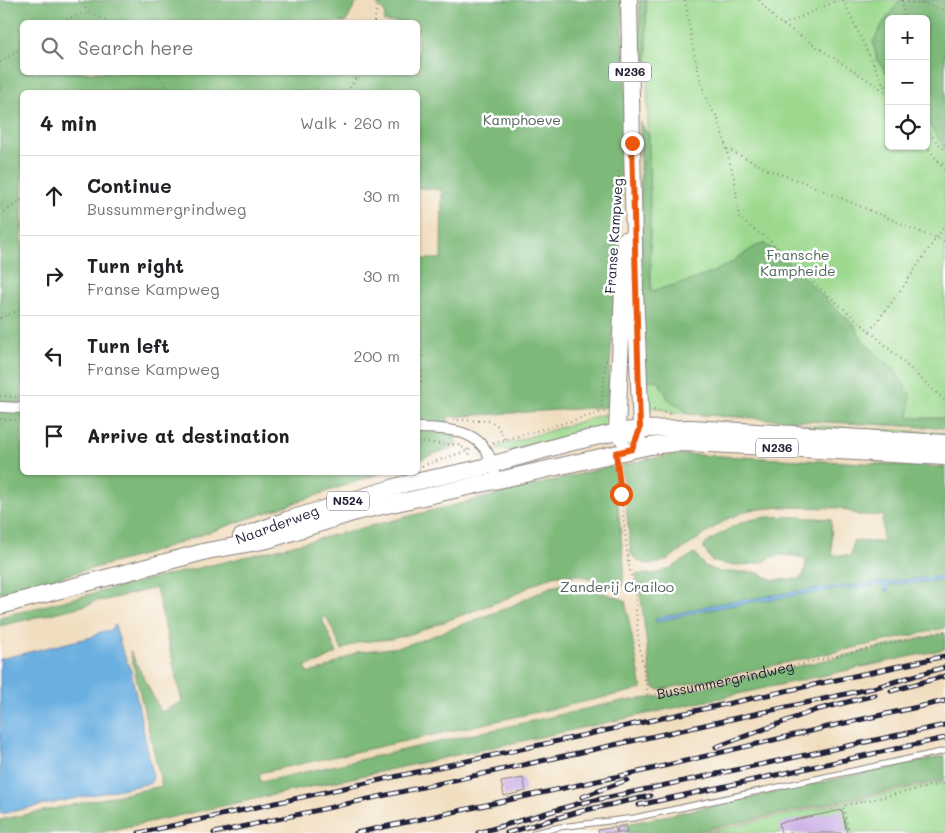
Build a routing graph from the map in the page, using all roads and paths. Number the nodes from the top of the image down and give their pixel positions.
1 (79, 0) edge
2 (379, 0) edge
3 (629, 0) edge
4 (685, 0) edge
5 (759, 0) edge
6 (838, 0) edge
7 (843, 0) edge
8 (902, 1) edge
9 (945, 10) edge
10 (90, 15) junction
11 (904, 15) edge
12 (65, 20) edge
13 (106, 20) edge
14 (374, 20) edge
15 (783, 25) junction
16 (20, 49) edge
17 (0, 62) edge
18 (159, 75) edge
19 (358, 75) edge
20 (882, 83) junction
21 (885, 85) edge
22 (885, 88) edge
23 (169, 90) edge
24 (348, 90) edge
25 (885, 91) edge
26 (930, 134) edge
27 (632, 143) junction
28 (727, 149) junction
29 (930, 150) edge
30 (945, 151) edge
31 (936, 159) junction
32 (619, 161) dead end
33 (945, 164) edge
34 (945, 171) edge
35 (20, 201) edge
36 (0, 215) edge
37 (945, 225) edge
38 (615, 233) dead end
39 (936, 238) junction
40 (945, 241) edge
41 (20, 310) edge
42 (0, 318) edge
43 (420, 330) edge
44 (870, 332) junction
45 (606, 359) dead end
46 (420, 382) edge
47 (0, 396) edge
48 (20, 397) edge
49 (945, 401) edge
50 (0, 407) edge
51 (20, 408) edge
52 (0, 419) edge
53 (445, 420) dead end
54 (20, 421) edge
55 (420, 428) edge
56 (640, 429) junction
57 (617, 432) junction
58 (420, 442) edge
59 (945, 443) edge
60 (923, 449) junction
61 (624, 451) junction
62 (945, 456) edge
63 (420, 467) edge
64 (495, 472) junction
65 (0, 606) edge
66 (945, 631) edge
67 (945, 751) edge
68 (945, 783) edge
69 (534, 833) edge
70 (849, 833) edge

1 - 10 path
2 - 14 path
3 - 27 main road, Franse Kampweg / N236
4 - 28 path
5 - 15 path
6 - 15 path
7 - 20 path
8 - 9 path
8 - 11 path
10 - 12 path
10 - 13 path
15 - 25 path
16 - 17 path
18 - 23 path
19 - 24 path
20 - 21 path
20 - 22 path
26 - 30 path
27 - 56 main road, Franse Kampweg / N236
27 - 57 main road, Franse Kampweg / N236
28 - 39 path
28 - 44 path
29 - 31 path
31 - 33 path
31 - 34 path
32 - 38 path, Franse Kampweg
35 - 36 path
37 - 39 path
39 - 40 path
39 - 44 path
41 - 42 path
43 - 46 path
44 - 49 path
45 - 53 path
47 - 48 path
50 - 51 street
52 - 54 path
55 - 64 street
56 - 57 main road, N236
56 - 60 main road, N236
56 - 61 main road, Franse Kampweg / N236
57 - 61 main road
57 - 64 main road, N524
58 - 63 path
59 - 60 main road
60 - 61 main road, N236
60 - 62 main road
61 - 64 main road, N524
61 - 66 path, Bussummergrindweg
64 - 65 main road, Naarderweg / N524
67 - 69 lane
68 - 70 path

